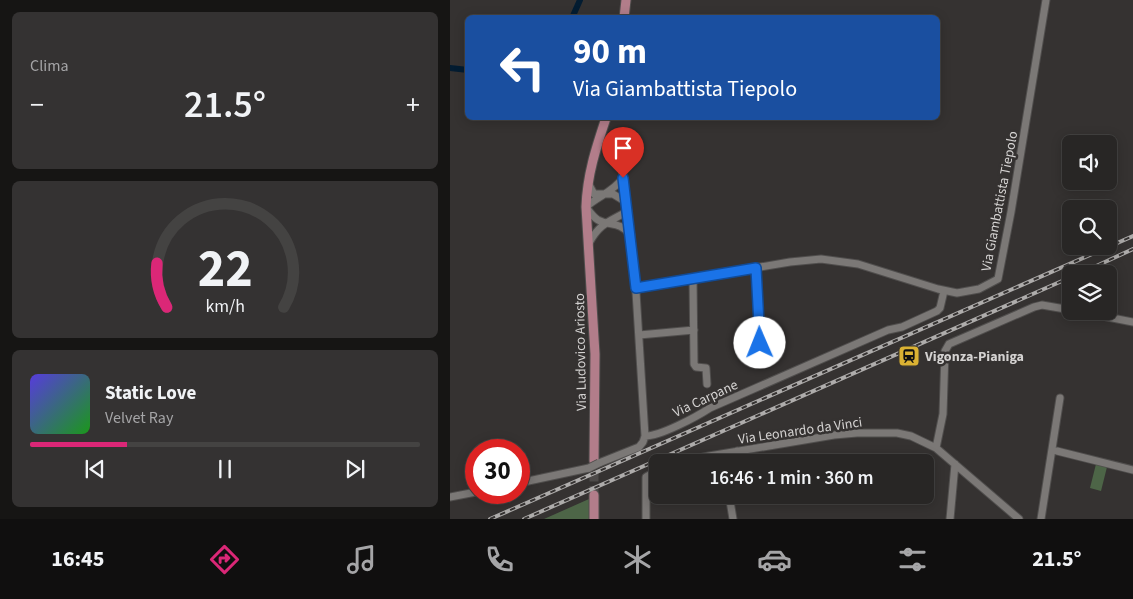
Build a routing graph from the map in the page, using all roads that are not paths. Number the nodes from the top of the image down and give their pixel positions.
1 (626, 0) edge
2 (1046, 0) edge
3 (624, 15) edge
4 (605, 120) edge
5 (619, 143) dead end
6 (623, 178) junction
7 (588, 182) junction
8 (603, 195) junction
9 (626, 202) junction
10 (586, 208) junction
11 (628, 211) junction
12 (608, 222) junction
13 (631, 236) junction
14 (589, 243) junction
15 (756, 268) junction
16 (693, 279) junction
17 (636, 288) junction
18 (944, 291) junction
19 (1062, 308) edge
20 (1117, 319) edge
21 (1133, 322) edge
22 (694, 330) junction
23 (639, 335) junction
24 (758, 346) dead end
25 (708, 384) dead end
26 (1060, 398) dead end
27 (645, 436) junction
28 (936, 448) junction
29 (737, 451) junction
30 (1056, 451) dead end
31 (721, 454) edge
32 (736, 454) edge
33 (595, 464) junction
34 (956, 464) junction
35 (1133, 470) edge
36 (649, 475) edge
37 (530, 480) edge
38 (465, 494) edge
39 (594, 495) tunnel mouth
40 (450, 497) edge
41 (731, 504) edge
42 (1018, 518) edge
43 (594, 519) edge
44 (646, 519) edge
45 (733, 519) edge
46 (950, 519) edge
47 (1041, 519) edge

1 - 3 main road
2 - 18 street, Via Giambattista Tiepolo
4 - 7 main road, Via Ludovico Ariosto
5 - 6 street
6 - 8 street
6 - 9 street
7 - 8 street
7 - 10 main road, Via Ludovico Ariosto
8 - 9 street
8 - 10 street
9 - 11 street
10 - 12 street
10 - 14 main road, Via Ludovico Ariosto
11 - 12 street
11 - 13 street
12 - 13 street
12 - 14 street
13 - 17 street
14 - 33 main road, Via Ludovico Ariosto
15 - 16 street, Via Giambattista Tiepolo
15 - 18 street, Via Giambattista Tiepolo
15 - 24 street
16 - 17 street, Via Giambattista Tiepolo
16 - 22 street
17 - 23 street
18 - 27 street, Via Carpane
19 - 28 street
20 - 21 street
22 - 23 street
22 - 25 street
23 - 27 street
26 - 47 street
27 - 33 street, Via Carpane
28 - 29 street, Via Leonardo da Vinci
28 - 34 street, Via Leonardo da Vinci
29 - 31 street, Via Leonardo da Vinci
29 - 32 street
30 - 35 street
33 - 37 street, Via Carpane
34 - 42 street, Via Leonardo da Vinci
34 - 46 street
36 - 44 street
38 - 40 street
39 - 43 main road
41 - 45 street

